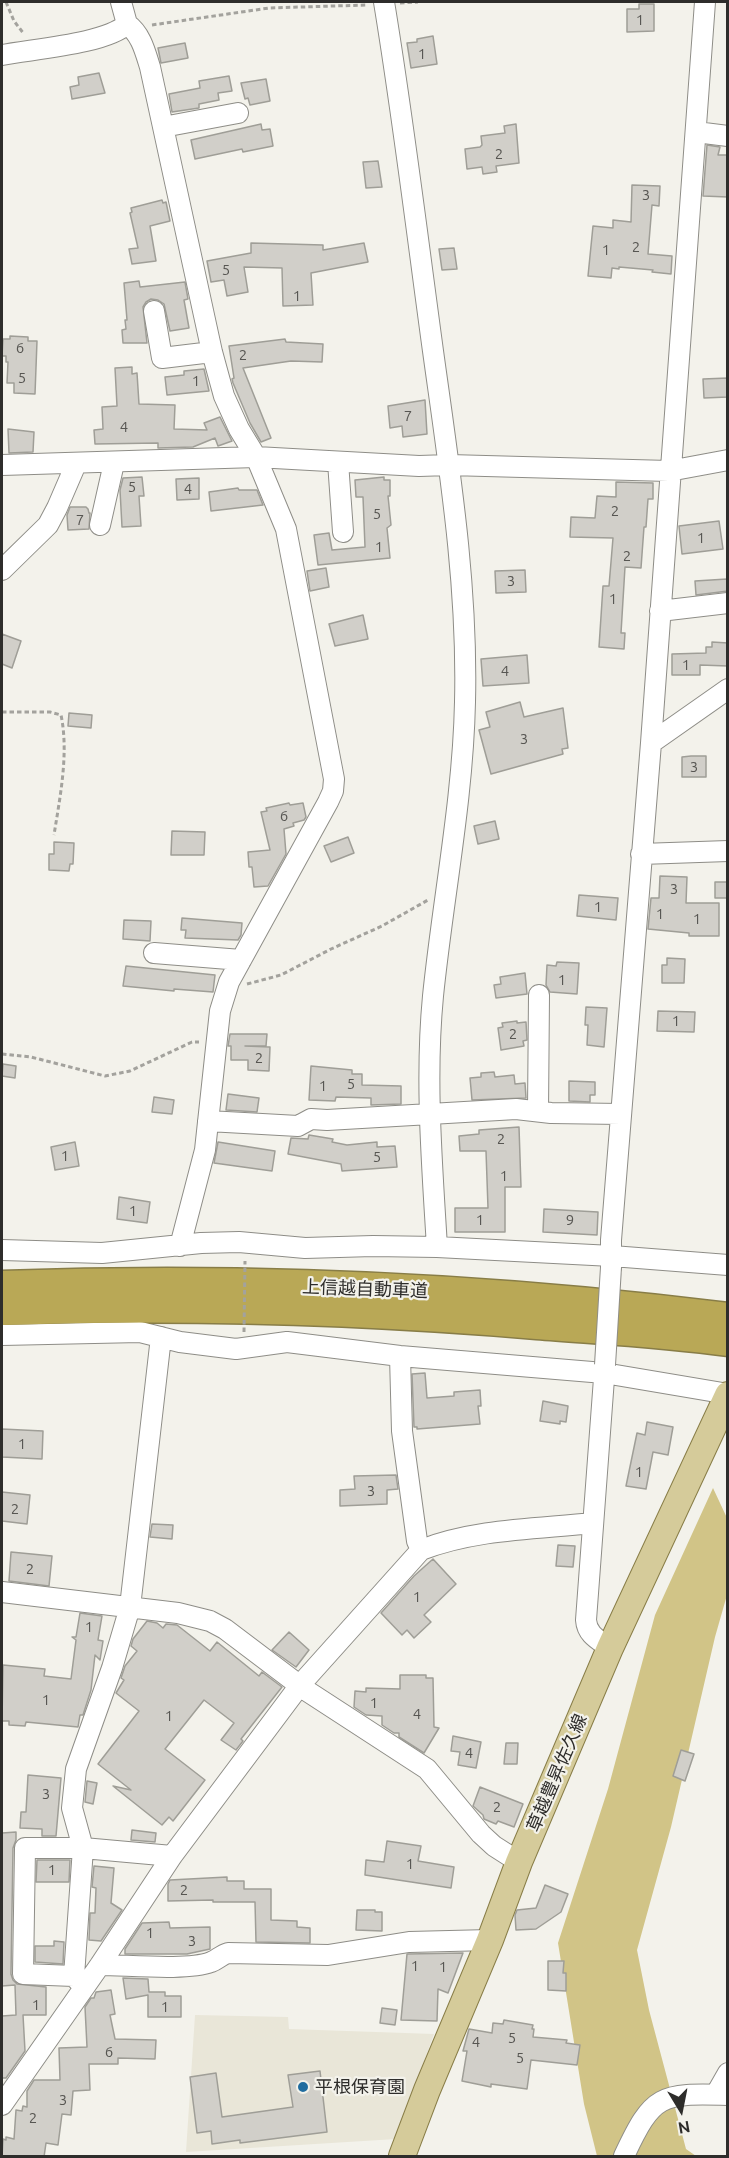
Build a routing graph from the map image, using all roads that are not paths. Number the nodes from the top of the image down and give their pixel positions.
1 (121, 2) edge
2 (705, 2) edge
3 (384, 3) edge
4 (130, 26) junction
5 (2, 56) edge
6 (238, 113) dead end
7 (162, 127) junction
8 (696, 132) junction
9 (728, 136) edge
10 (154, 311) dead end
11 (212, 352) junction
12 (256, 457) junction
13 (728, 460) edge
14 (338, 462) junction
15 (114, 463) junction
16 (76, 464) junction
17 (2, 465) edge
18 (449, 465) junction
19 (669, 471) junction
20 (100, 525) dead end
21 (343, 532) dead end
22 (2, 570) edge
23 (728, 603) edge
24 (660, 611) junction
25 (728, 689) edge
26 (651, 743) junction
27 (728, 851) edge
28 (641, 854) junction
29 (154, 953) dead end
30 (241, 960) junction
31 (538, 995) dead end
32 (538, 1111) junction
33 (621, 1114) junction
34 (430, 1115) junction
35 (208, 1122) junction
36 (180, 1246) junction
37 (437, 1247) junction
38 (2, 1250) edge
39 (612, 1262) junction
40 (728, 1265) edge
41 (2, 1286) edge
42 (2, 1310) edge
43 (728, 1318) edge
44 (2, 1335) edge
45 (161, 1337) junction
46 (728, 1341) edge
47 (400, 1356) junction
48 (604, 1369) junction
49 (728, 1395) edge
50 (593, 1523) junction
51 (421, 1550) junction
52 (2, 1592) edge
53 (130, 1607) junction
54 (610, 1648) junction
55 (300, 1685) junction
56 (83, 1848) junction
57 (172, 1856) junction
58 (519, 1862) junction
59 (490, 1940) junction
60 (100, 1965) junction
61 (79, 1982) junction
62 (728, 2073) edge
63 (722, 2094) edge
64 (2, 2105) edge
65 (402, 2157) edge
66 (624, 2157) edge

1 - 4 street
2 - 8 street
3 - 18 street
4 - 5 street
4 - 7 street
6 - 7 street
7 - 11 street
8 - 9 street
8 - 19 street
10 - 11 street
11 - 12 street
12 - 14 street
12 - 15 street
12 - 30 street
13 - 19 street
14 - 18 street
14 - 21 street
15 - 16 street
15 - 20 street
16 - 17 street
16 - 22 street
18 - 19 street
18 - 34 street
19 - 24 street
23 - 24 street
24 - 26 street
25 - 26 street
26 - 28 street
27 - 28 street
28 - 33 street
29 - 30 street
30 - 35 street
31 - 32 street
32 - 33 street
32 - 34 street
33 - 39 street
34 - 35 street
34 - 37 street
35 - 36 street
36 - 37 street
36 - 38 street
37 - 39 street
39 - 40 street
39 - 48 street, bridge
41 - 43 highway, 上信越自動車道
42 - 46 highway, 上信越自動車道
44 - 45 street
45 - 47 street
45 - 53 street
47 - 48 street
47 - 51 street
48 - 49 street
48 - 50 street
49 - 54 main road, 草越豊昇佐久線
50 - 51 street
50 - 54 street
51 - 55 street
52 - 53 street
53 - 55 street
53 - 56 street
54 - 58 main road, 草越豊昇佐久線
55 - 57 street
55 - 58 street
56 - 57 street
56 - 61 street
56 - 61 street
57 - 60 street
58 - 59 main road, 草越豊昇佐久線
59 - 60 street
59 - 65 main road, 草越豊昇佐久線
60 - 61 street
61 - 64 street
62 - 63 street
63 - 66 street

